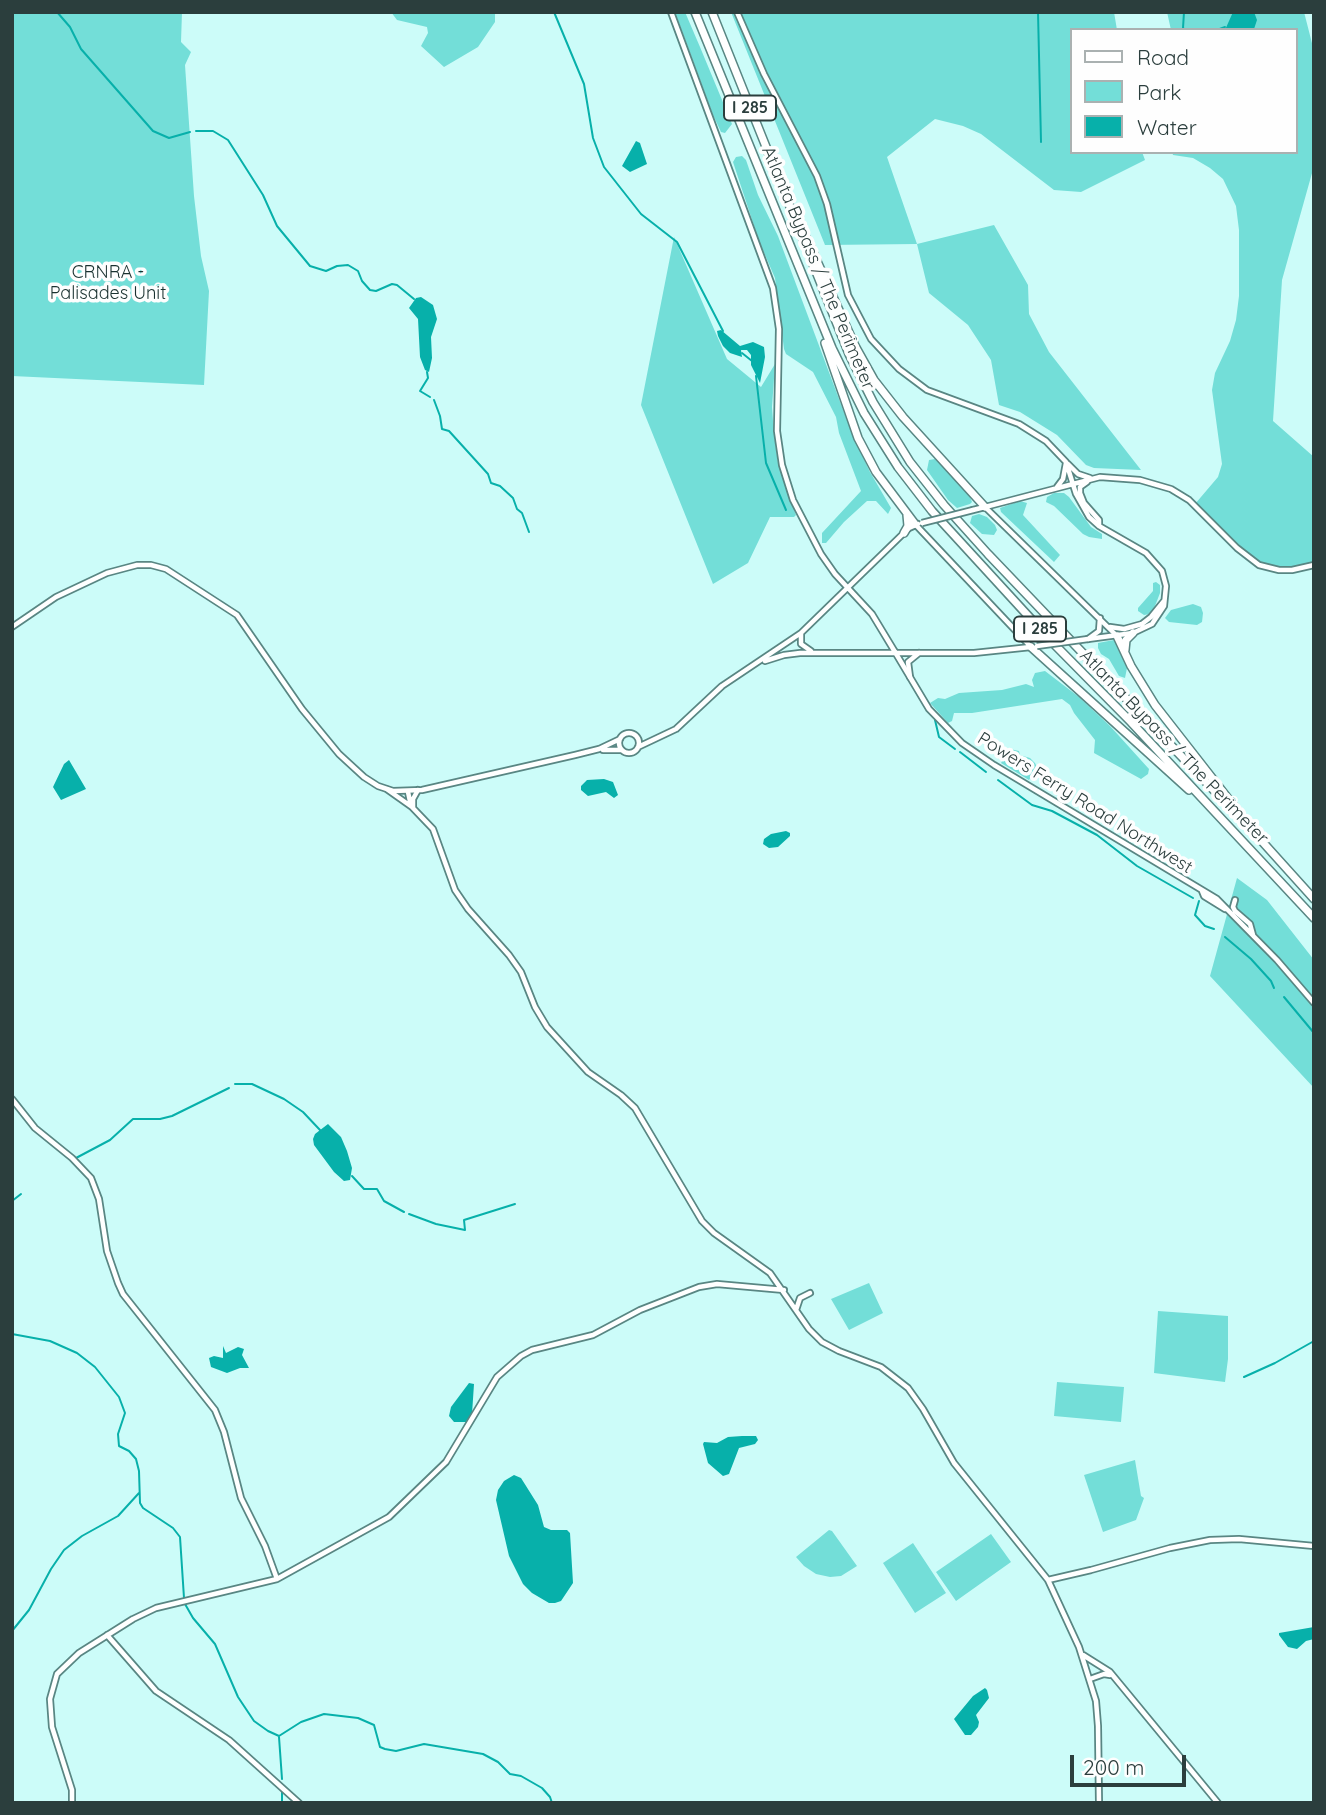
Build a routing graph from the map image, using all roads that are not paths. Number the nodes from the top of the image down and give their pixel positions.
1 (671, 12) edge
2 (695, 12) edge
3 (712, 12) edge
4 (737, 12) edge
5 (789, 205) junction
6 (814, 306) junction
7 (1065, 461) junction
8 (1094, 478) junction
9 (1073, 484) junction
10 (1055, 489) junction
11 (985, 507) junction
12 (907, 514) junction
13 (919, 524) junction
14 (1099, 526) junction
15 (904, 533) junction
16 (1314, 565) edge
17 (849, 589) junction
18 (1165, 600) junction
19 (1100, 618) junction
20 (12, 627) edge
21 (1110, 627) junction
22 (801, 633) junction
23 (1133, 633) junction
24 (1117, 636) junction
25 (1088, 639) junction
26 (1034, 646) junction
27 (816, 652) junction
28 (895, 652) junction
29 (920, 653) junction
30 (1127, 658) junction
31 (757, 663) junction
32 (909, 677) junction
33 (662, 735) junction
34 (637, 737) junction
35 (620, 739) junction
36 (638, 747) junction
37 (599, 750) junction
38 (622, 750) junction
39 (388, 790) junction
40 (418, 790) junction
41 (408, 792) junction
42 (413, 808) junction
43 (1250, 828) junction
44 (1235, 833) junction
45 (1314, 899) edge
46 (1235, 900) dead end
47 (1314, 918) edge
48 (1253, 936) junction
49 (1314, 1003) edge
50 (12, 1099) edge
51 (772, 1275) junction
52 (765, 1289) junction
53 (784, 1290) junction
54 (810, 1293) dead end
55 (798, 1313) junction
56 (1314, 1546) edge
57 (277, 1578) junction
58 (1048, 1580) junction
59 (107, 1635) junction
60 (1083, 1655) junction
61 (1111, 1675) junction
62 (1090, 1679) junction
63 (72, 1803) edge
64 (299, 1803) edge
65 (1099, 1803) edge
66 (1218, 1803) edge

1 - 17 street, Powers Ferry Road Northwest
2 - 6 highway, Atlanta Bypass / The Perimeter / I 285
3 - 5 highway, Atlanta Bypass / The Perimeter / I 285
4 - 7 street
5 - 11 highway
5 - 43 highway, Atlanta Bypass / The Perimeter / I 285
6 - 12 highway
6 - 44 highway, Atlanta Bypass / The Perimeter / I 285
7 - 8 street
7 - 9 street
7 - 10 street
8 - 9 street
8 - 14 street
8 - 16 street
9 - 10 street
9 - 14 street
10 - 11 street
11 - 13 street, bridge
11 - 19 street
12 - 13 highway
12 - 15 highway
13 - 15 street
13 - 26 street
14 - 18 street
15 - 17 street
17 - 22 street
17 - 28 street, Powers Ferry Road Northwest
18 - 21 street
18 - 23 street
19 - 21 street
19 - 25 street
20 - 39 street
21 - 24 street
22 - 27 street
22 - 31 street
23 - 24 street
23 - 30 highway
24 - 25 street
24 - 30 highway
25 - 26 street, bridge
26 - 29 street
26 - 44 highway
27 - 28 street
27 - 31 street
28 - 29 street
28 - 32 street, Powers Ferry Road Northwest
29 - 32 street
30 - 43 highway
31 - 33 street
32 - 48 street, Powers Ferry Road Northwest
33 - 34 street
33 - 36 street
34 - 35 street
34 - 36 street
35 - 37 street
35 - 38 street
36 - 38 street
37 - 38 street
37 - 40 street
39 - 41 street
39 - 42 street
40 - 41 street
40 - 42 street
41 - 42 street
42 - 51 street
43 - 45 highway, Atlanta Bypass / The Perimeter / I 285
44 - 47 highway, Atlanta Bypass / The Perimeter / I 285
46 - 48 street
48 - 49 street, Powers Ferry Road Northwest
50 - 57 street
51 - 52 street
51 - 53 street
52 - 53 street
52 - 57 street
53 - 55 street
54 - 55 street
55 - 58 street
56 - 58 street
57 - 59 street
58 - 60 street
59 - 63 street
59 - 64 street
60 - 61 street
60 - 62 street
61 - 62 street
61 - 66 street
62 - 65 street

